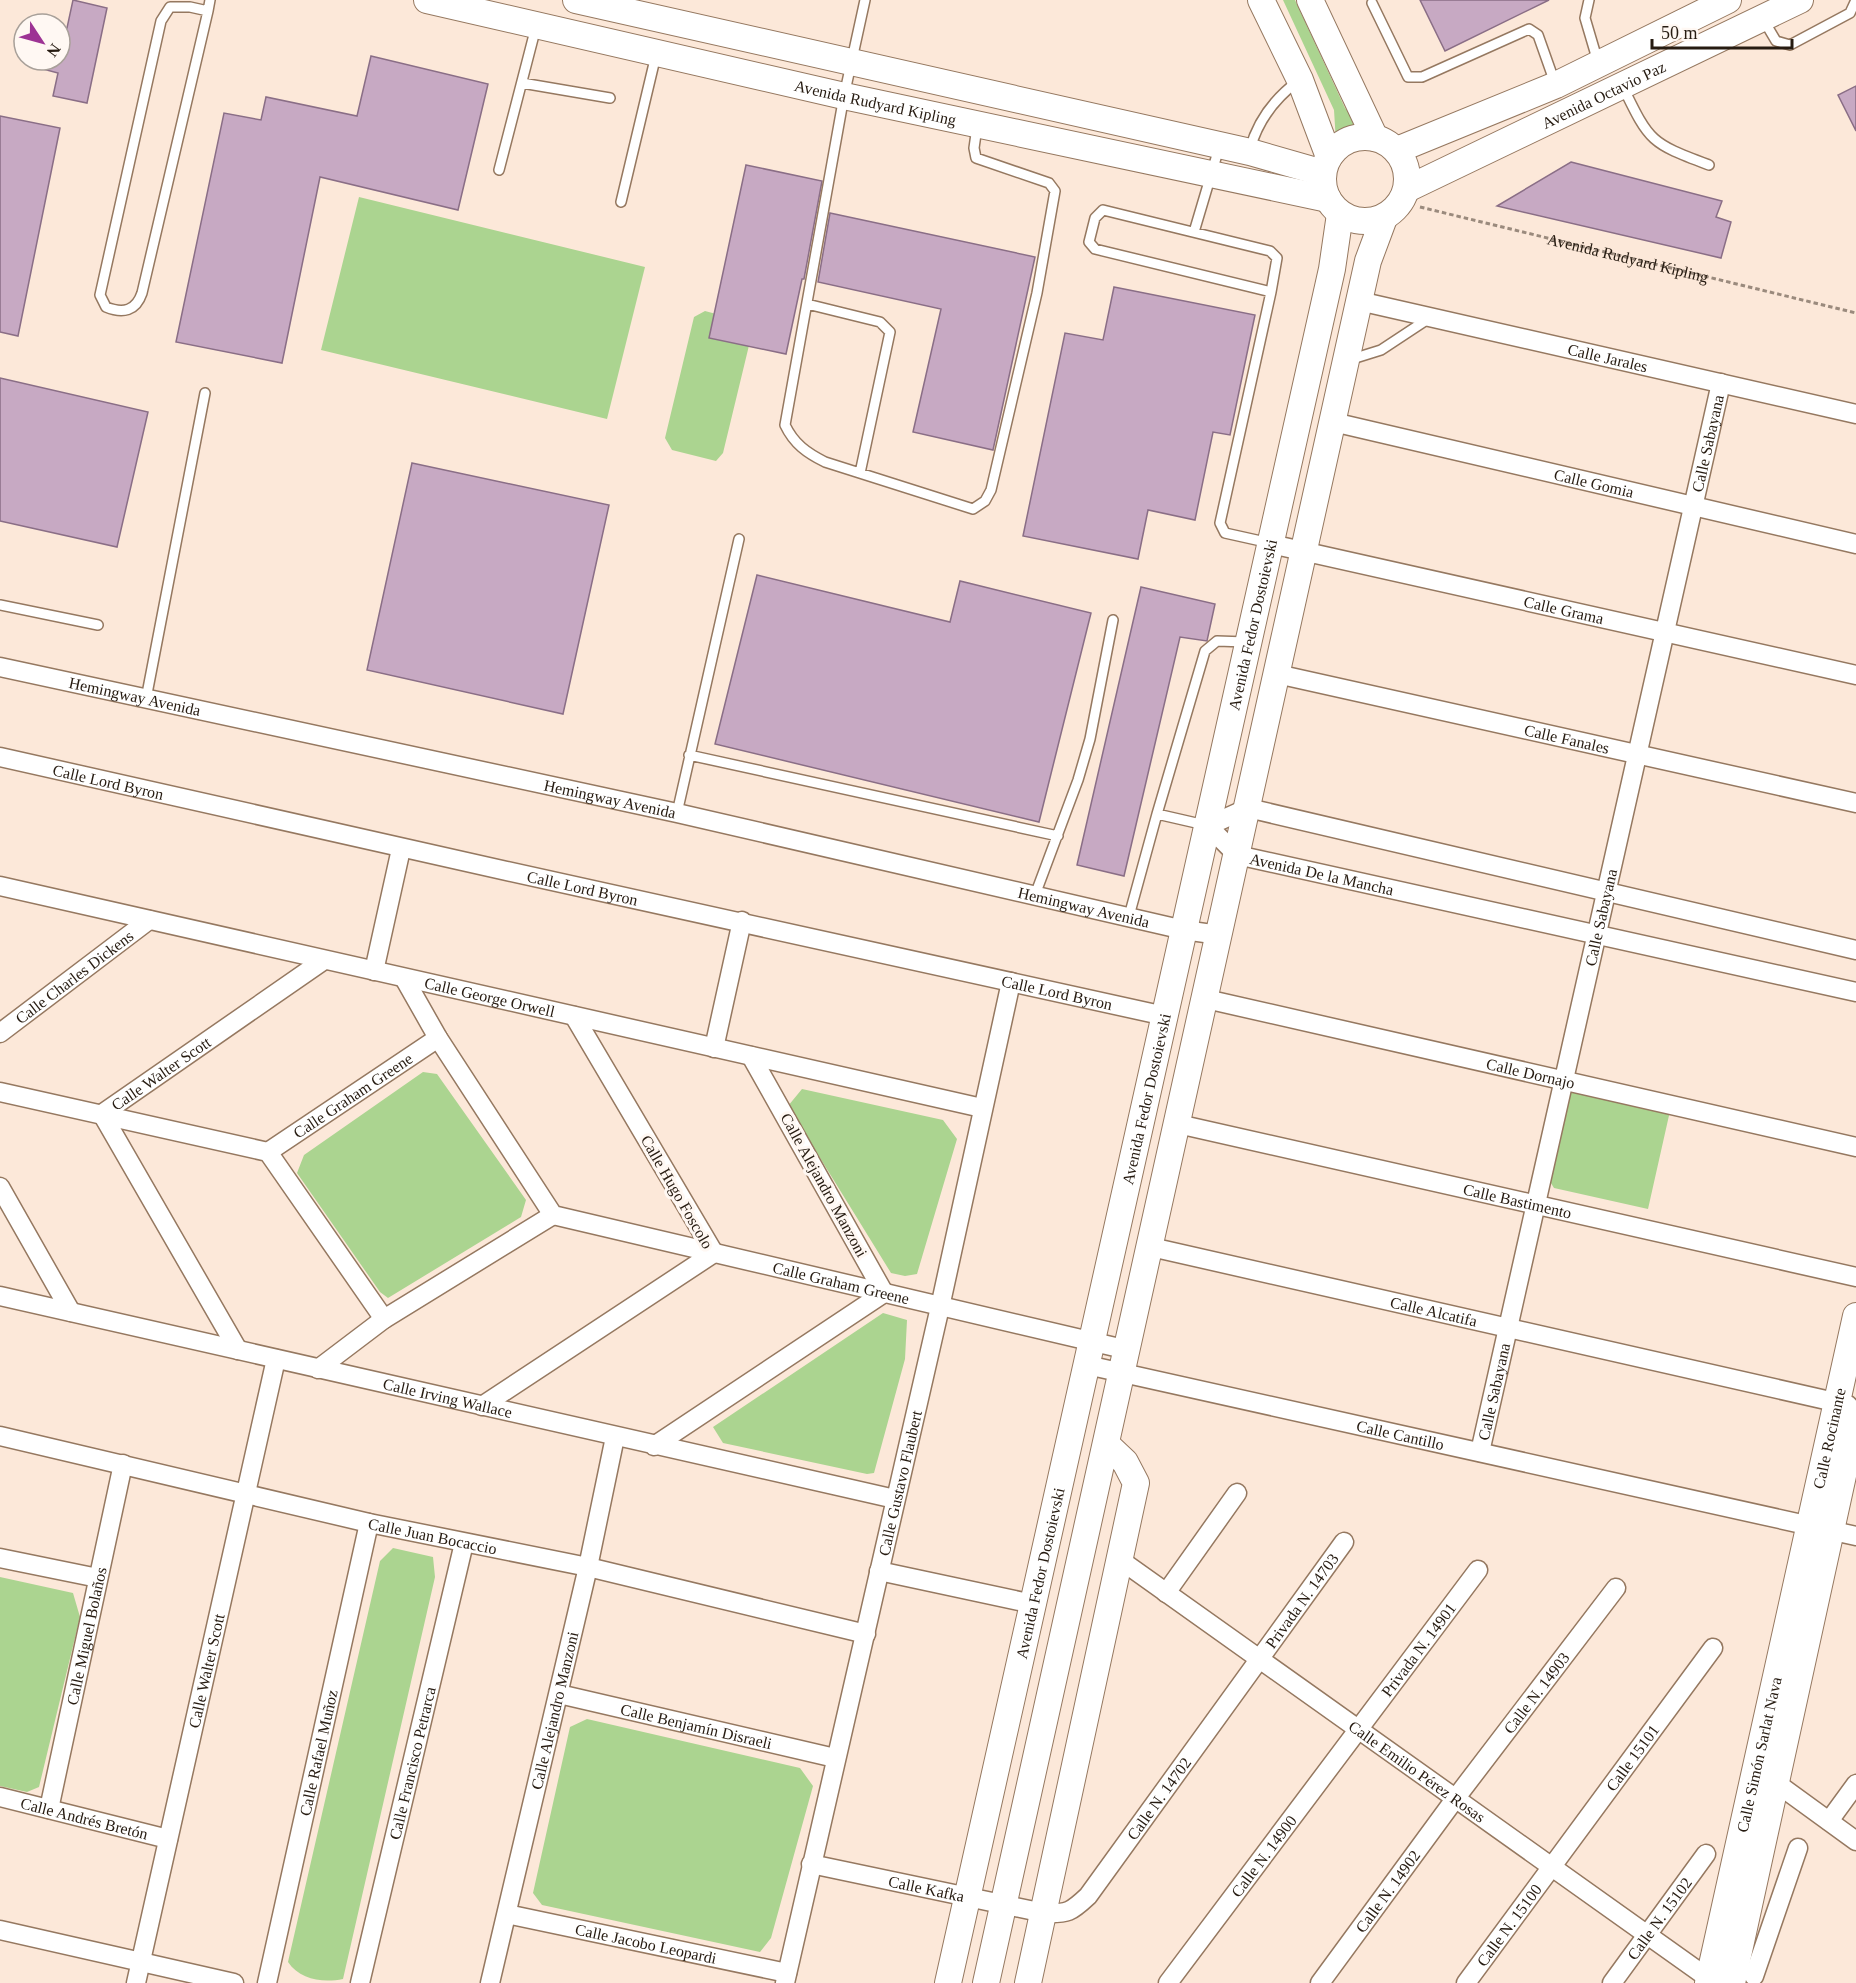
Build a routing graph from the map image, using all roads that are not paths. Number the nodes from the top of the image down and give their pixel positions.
1 (210, 0) edge
2 (865, 0) edge
3 (1261, 0) edge
4 (1310, 0) edge
5 (1589, 0) edge
6 (1728, 0) edge
7 (1800, 0) edge
8 (1856, 0) edge
9 (436, 1) edge
10 (585, 1) edge
11 (1372, 3) dead end
12 (190, 4) edge
13 (208, 11) junction
14 (1762, 18) junction
15 (536, 25) junction
16 (656, 52) junction
17 (850, 63) junction
18 (1598, 64) junction
19 (1300, 80) junction
20 (522, 83) junction
21 (1556, 85) junction
22 (1622, 85) junction
23 (844, 96) junction
24 (610, 98) dead end
25 (978, 124) junction
26 (1375, 138) junction
27 (1220, 145) junction
28 (1397, 150) junction
29 (1250, 152) junction
30 (1326, 165) junction
31 (1709, 165) dead end
32 (499, 170) dead end
33 (1213, 174) junction
34 (621, 202) dead end
35 (1397, 203) junction
36 (1334, 206) junction
37 (1194, 232) junction
38 (1271, 292) junction
39 (1359, 301) junction
40 (807, 304) junction
41 (1431, 317) junction
42 (1346, 361) junction
43 (1721, 384) junction
44 (205, 393) dead end
45 (1856, 414) edge
46 (1333, 422) junction
47 (860, 473) junction
48 (1694, 506) junction
49 (739, 539) dead end
50 (1271, 544) junction
51 (1856, 544) edge
52 (1304, 551) junction
53 (0, 605) edge
54 (1113, 620) dead end
55 (98, 625) dead end
56 (1665, 632) junction
57 (1249, 642) junction
58 (0, 667) edge
59 (1277, 674) junction
60 (1856, 675) edge
61 (146, 699) junction
62 (1637, 754) junction
63 (689, 755) junction
64 (0, 757) edge
65 (1856, 803) edge
66 (1248, 808) junction
67 (676, 813) junction
68 (1157, 814) junction
69 (1208, 826) junction
70 (1058, 836) junction
71 (401, 849) junction
72 (1237, 855) junction
73 (0, 886) edge
74 (1606, 891) junction
75 (1035, 895) junction
76 (1129, 916) junction
77 (149, 920) junction
78 (742, 921) junction
79 (1184, 930) junction
80 (1220, 935) junction
81 (1597, 935) junction
82 (1856, 950) edge
83 (324, 960) junction
84 (374, 970) junction
85 (404, 978) junction
86 (1011, 982) junction
87 (1856, 992) edge
88 (1206, 999) junction
89 (574, 1016) junction
90 (1165, 1016) junction
91 (0, 1033) edge
92 (438, 1038) junction
93 (714, 1048) junction
94 (751, 1056) junction
95 (1564, 1081) junction
96 (0, 1092) edge
97 (982, 1108) junction
98 (102, 1113) junction
99 (1178, 1124) junction
100 (1856, 1147) edge
101 (268, 1152) junction
102 (0, 1187) edge
103 (1536, 1205) junction
104 (553, 1215) junction
105 (1151, 1247) junction
106 (714, 1253) junction
107 (1856, 1277) edge
108 (884, 1293) junction
109 (0, 1296) edge
110 (940, 1306) junction
111 (71, 1312) junction
112 (1856, 1317) edge
113 (384, 1319) junction
114 (1508, 1328) junction
115 (238, 1350) junction
116 (1089, 1353) junction
117 (276, 1359) junction
118 (1126, 1361) junction
119 (318, 1369) junction
120 (482, 1407) junction
121 (1850, 1408) edge
122 (0, 1436) edge
123 (615, 1437) junction
124 (1107, 1444) junction
125 (654, 1446) junction
126 (1480, 1452) junction
127 (123, 1464) junction
128 (247, 1492) junction
129 (1237, 1493) dead end
130 (895, 1499) junction
131 (369, 1523) junction
132 (1819, 1527) junction
133 (1856, 1536) edge
134 (1344, 1542) dead end
135 (464, 1543) junction
136 (0, 1558) edge
137 (1119, 1559) junction
138 (588, 1567) junction
139 (1478, 1570) dead end
140 (879, 1571) junction
141 (98, 1578) junction
142 (1616, 1588) dead end
143 (1166, 1593) junction
144 (1033, 1604) junction
145 (866, 1634) junction
146 (1713, 1648) dead end
147 (1259, 1659) junction
148 (559, 1694) junction
149 (1358, 1730) junction
150 (835, 1758) junction
151 (1767, 1776) junction
152 (1856, 1784) edge
153 (0, 1797) edge
154 (1455, 1799) junction
155 (49, 1809) junction
156 (1828, 1821) junction
157 (168, 1839) junction
158 (1856, 1841) edge
159 (1798, 1848) dead end
160 (1706, 1854) dead end
161 (811, 1864) junction
162 (1551, 1867) junction
163 (968, 1895) junction
164 (1004, 1903) junction
165 (1044, 1913) junction
166 (507, 1914) junction
167 (0, 1930) edge
168 (1647, 1935) junction
169 (1754, 1938) junction
170 (141, 1963) junction
171 (786, 1978) edge
172 (1724, 1981) edge
173 (136, 1983) edge
174 (234, 1983) edge
175 (267, 1983) edge
176 (360, 1983) edge
177 (490, 1983) edge
178 (948, 1983) edge
179 (986, 1983) edge
180 (1028, 1983) edge
181 (1168, 1983) edge
182 (1320, 1983) edge
183 (1466, 1983) edge
184 (1612, 1983) edge

1 - 13 lane
2 - 17 lane
3 - 19 street
4 - 26 street
5 - 18 lane
6 - 18 street, Avenida Octavio Paz
7 - 14 street, Avenida Octavio Paz
8 - 14 lane
9 - 15 street, Avenida Rudyard Kipling
10 - 17 street, Avenida Rudyard Kipling
11 - 21 lane
12 - 13 lane
12 - 13 lane
14 - 22 street, Avenida Octavio Paz
15 - 16 street, Avenida Rudyard Kipling
15 - 20 lane
16 - 23 street, Avenida Rudyard Kipling
16 - 34 lane
17 - 23 lane
17 - 27 street, Avenida Rudyard Kipling
18 - 21 street, Avenida Octavio Paz
19 - 29 lane
19 - 30 street
20 - 24 lane
20 - 32 lane
21 - 28 street, Avenida Octavio Paz
22 - 31 lane
22 - 35 street, Avenida Octavio Paz
23 - 25 street, Avenida Rudyard Kipling
23 - 40 lane
25 - 33 street, Avenida Rudyard Kipling
25 - 47 lane
26 - 28 street
26 - 30 street
27 - 29 street, Avenida Rudyard Kipling
27 - 33 lane
28 - 35 street
29 - 30 street, Avenida Rudyard Kipling
30 - 36 street
33 - 36 street, Avenida Rudyard Kipling
33 - 37 lane
35 - 36 street
35 - 39 street, Avenida Fedor Dostoievski
36 - 50 street, Avenida Fedor Dostoievski
37 - 38 lane
37 - 38 lane
38 - 50 lane
39 - 41 street, Calle Jarales
39 - 42 street, Avenida Fedor Dostoievski
40 - 47 lane
40 - 47 lane
41 - 42 lane
41 - 43 street, Calle Jarales
42 - 46 street, Avenida Fedor Dostoievski
43 - 45 street, Calle Jarales
43 - 48 street, Calle Sabayana
44 - 61 lane
46 - 48 street, Calle Gomia
46 - 52 street, Avenida Fedor Dostoievski
48 - 51 street, Calle Gomia
48 - 56 street, Calle Sabayana
49 - 63 lane
50 - 52 street, Calle Grama
50 - 57 street, Avenida Fedor Dostoievski
52 - 56 street, Calle Grama
52 - 59 street, Avenida Fedor Dostoievski
53 - 55 lane
54 - 70 lane
56 - 60 street, Calle Grama
56 - 62 street, Calle Sabayana
57 - 68 lane
57 - 69 street, Avenida Fedor Dostoievski
58 - 61 street, Hemingway Avenida
59 - 62 street, Calle Fanales
59 - 66 street, Avenida Fedor Dostoievski
61 - 67 street, Hemingway Avenida
62 - 65 street, Calle Fanales
62 - 74 street, Calle Sabayana
63 - 67 lane
63 - 70 lane
64 - 71 street, Calle Lord Byron
66 - 69 street
66 - 72 street, Avenida Fedor Dostoievski
66 - 74 street
67 - 75 street, Hemingway Avenida
68 - 69 lane
68 - 76 lane
69 - 72 street, Avenida De la Mancha
69 - 79 street, Avenida Fedor Dostoievski
70 - 75 lane
71 - 78 street, Calle Lord Byron
71 - 84 street
72 - 80 street, Avenida Fedor Dostoievski
72 - 81 street, Avenida De la Mancha
73 - 77 street, Calle George Orwell
74 - 81 street, Calle Sabayana
74 - 82 street
75 - 76 street, Hemingway Avenida
76 - 79 street, Hemingway Avenida
77 - 83 street, Calle George Orwell
77 - 91 street, Calle Charles Dickens
78 - 86 street, Calle Lord Byron
78 - 93 street
79 - 80 street, Hemingway Avenida
79 - 90 street, Avenida Fedor Dostoievski
80 - 88 street, Avenida Fedor Dostoievski
81 - 87 street, Avenida De la Mancha
81 - 95 street, Calle Sabayana
83 - 84 street, Calle George Orwell
83 - 98 street, Calle Walter Scott
84 - 85 street, Calle George Orwell
85 - 89 street, Calle George Orwell
85 - 92 street
86 - 90 street, Calle Lord Byron
86 - 97 street, Calle Gustavo Flaubert
88 - 95 street, Calle Dornajo
88 - 99 street, Avenida Fedor Dostoievski
89 - 93 street, Calle George Orwell
89 - 106 street, Calle Hugo Foscolo
90 - 116 street, Avenida Fedor Dostoievski
92 - 101 street, Calle Graham Greene
92 - 104 street
93 - 94 street, Calle George Orwell
94 - 97 street, Calle George Orwell
94 - 108 street, Calle Alejandro Manzoni
95 - 100 street, Calle Dornajo
95 - 103 street, Calle Sabayana
96 - 98 street
97 - 110 street, Calle Gustavo Flaubert
98 - 101 street
98 - 115 street, Calle Walter Scott
99 - 103 street, Calle Bastimento
99 - 105 street, Avenida Fedor Dostoievski
101 - 113 street
102 - 111 street
103 - 107 street, Calle Bastimento
103 - 114 street, Calle Sabayana
104 - 106 street, Calle Graham Greene
104 - 113 street
105 - 114 street, Calle Alcatifa
105 - 118 street, Avenida Fedor Dostoievski
106 - 108 street, Calle Graham Greene
106 - 120 street, Calle Hugo Foscolo
108 - 110 street, Calle Graham Greene
108 - 125 street
109 - 111 street, Calle Irving Wallace
110 - 116 street, Calle Graham Greene
110 - 130 street, Calle Gustavo Flaubert
111 - 115 street, Calle Irving Wallace
112 - 121 street, Calle Rocinante
113 - 119 street
114 - 121 street, Calle Alcatifa
114 - 126 street, Calle Sabayana
115 - 117 street, Calle Irving Wallace
116 - 118 street, Calle Graham Greene
116 - 144 street, Avenida Fedor Dostoievski
117 - 119 street, Calle Irving Wallace
117 - 128 street, Calle Walter Scott
118 - 124 street, Avenida Fedor Dostoievski
118 - 126 street, Calle Cantillo
119 - 120 street, Calle Irving Wallace
120 - 123 street, Calle Irving Wallace
121 - 132 street, Calle Rocinante
122 - 127 street, Calle Juan Bocaccio
123 - 125 street, Calle Irving Wallace
123 - 138 street, Calle Alejandro Manzoni
124 - 137 street
124 - 164 street, Avenida Fedor Dostoievski
125 - 130 street, Calle Irving Wallace
126 - 132 street, Calle Cantillo
127 - 128 street, Calle Juan Bocaccio
127 - 141 street, Calle Miguel Bolaños
128 - 131 street, Calle Juan Bocaccio
128 - 157 street, Calle Walter Scott
129 - 143 street
130 - 140 street, Calle Gustavo Flaubert
131 - 135 street, Calle Juan Bocaccio
131 - 175 street, Calle Rafael Muñoz
132 - 133 street, Calle Cantillo
132 - 151 street, Calle Simón Sarlat Nava
134 - 147 street, Privada N. 14703
135 - 138 street, Calle Juan Bocaccio
135 - 176 street, Calle Francisco Petrarca
136 - 141 street
137 - 143 street, Calle Emilio Pérez Rosas
137 - 165 street
138 - 145 street, Calle Juan Bocaccio
138 - 148 street, Calle Alejandro Manzoni
139 - 149 street, Privada N. 14901
140 - 144 street
140 - 145 street, Calle Gustavo Flaubert
141 - 155 street, Calle Miguel Bolaños
142 - 154 street, Calle N. 14903
143 - 147 street, Calle Emilio Pérez Rosas
144 - 163 street, Avenida Fedor Dostoievski
145 - 150 street, Calle Gustavo Flaubert
146 - 162 street, Calle 15101
147 - 149 street, Calle Emilio Pérez Rosas
147 - 165 street, Calle N. 14702
148 - 150 street, Calle Benjamín Disraeli
148 - 166 street, Calle Alejandro Manzoni
149 - 154 street, Calle Emilio Pérez Rosas
149 - 181 street, Calle N. 14900
150 - 161 street, Calle Gustavo Flaubert
151 - 156 street
151 - 169 street, Calle Simón Sarlat Nava
151 - 172 street, Calle Simón Sarlat Nava
152 - 156 street
153 - 155 street, Calle Andrés Bretón
154 - 162 street, Calle Emilio Pérez Rosas
154 - 182 street, Calle N. 14902
155 - 157 street, Calle Andrés Bretón
156 - 158 street
157 - 170 street, Calle Walter Scott
159 - 169 street
160 - 168 street, Calle N. 15102
161 - 163 street, Calle Kafka
161 - 171 street, Calle Gustavo Flaubert
162 - 168 street, Calle Emilio Pérez Rosas
162 - 183 street, Calle N. 15100
163 - 164 street, Calle Kafka
163 - 178 street, Avenida Fedor Dostoievski
164 - 165 street, Calle Kafka
164 - 179 street, Avenida Fedor Dostoievski
165 - 180 street
166 - 171 street, Calle Jacobo Leopardi
166 - 177 street, Calle Alejandro Manzoni
167 - 170 street
168 - 172 street, Calle Emilio Pérez Rosas
168 - 184 street, Calle N. 15102
169 - 172 street, Calle Simón Sarlat Nava
170 - 173 street, Calle Walter Scott
170 - 174 street

